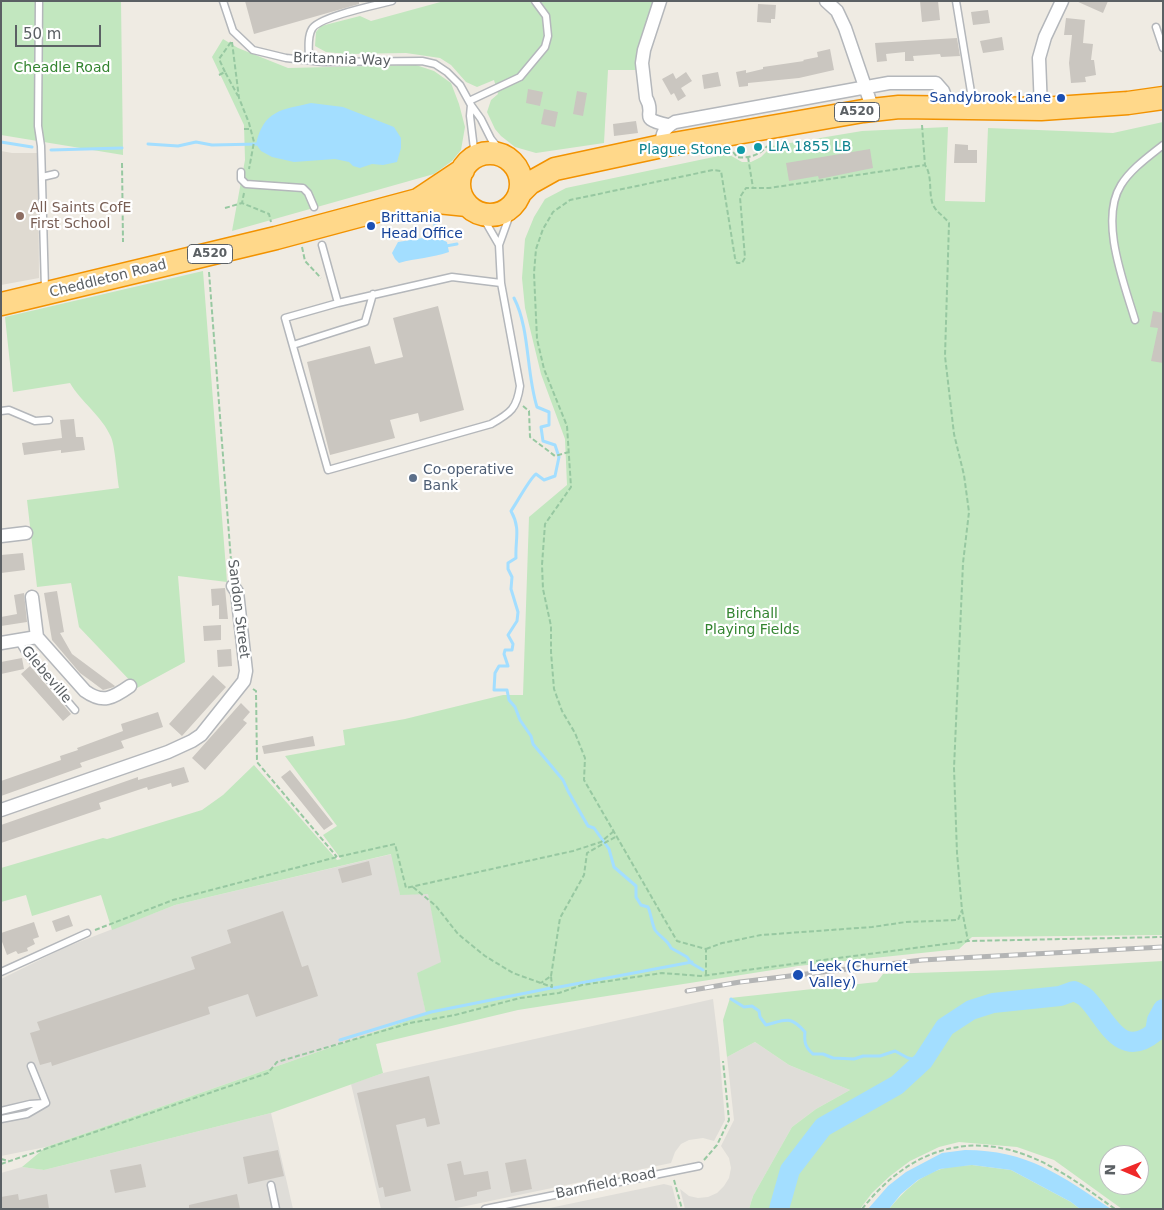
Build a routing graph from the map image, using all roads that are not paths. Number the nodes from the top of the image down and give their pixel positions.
1 (39, 1) edge
2 (223, 1) edge
3 (392, 1) edge
4 (535, 1) edge
5 (660, 1) edge
6 (826, 1) edge
7 (956, 1) edge
8 (1062, 1) edge
9 (1156, 28) dead end
10 (1163, 48) edge
11 (309, 60) junction
12 (864, 87) junction
13 (1163, 98) edge
14 (470, 103) junction
15 (949, 107) junction
16 (971, 107) junction
17 (1041, 109) junction
18 (873, 110) junction
19 (665, 136) junction
20 (1163, 145) edge
21 (508, 158) junction
22 (469, 163) junction
23 (555, 169) junction
24 (241, 172) dead end
25 (55, 174) dead end
26 (42, 177) junction
27 (517, 199) junction
28 (418, 200) junction
29 (314, 207) dead end
30 (474, 209) junction
31 (499, 245) junction
32 (322, 246) dead end
33 (501, 283) junction
34 (373, 294) junction
35 (45, 295) junction
36 (338, 303) junction
37 (1, 304) edge
38 (1135, 320) dead end
39 (293, 345) junction
40 (1, 411) edge
41 (49, 420) dead end
42 (26, 534) dead end
43 (1, 536) edge
44 (233, 586) road end
45 (32, 597) dead end
46 (37, 637) junction
47 (18, 640) junction
48 (1, 643) edge
49 (130, 686) dead end
50 (75, 710) dead end
51 (1, 810) edge
52 (87, 933) road end
53 (1, 972) edge
54 (31, 1066) dead end
55 (46, 1103) junction
56 (1, 1111) edge
57 (1, 1119) edge
58 (699, 1166) road end
59 (271, 1185) dead end
60 (276, 1209) edge
61 (485, 1209) edge

1 - 26 lane
2 - 11 lane, Britannia Way
3 - 11 lane
4 - 14 lane
5 - 19 street
6 - 12 street
7 - 16 lane
8 - 17 street
9 - 10 lane
11 - 14 lane, Britannia Way
12 - 15 street
12 - 18 street
12 - 19 street
13 - 17 highway, Cheddleton Road / A520
14 - 21 lane, Britannia Way
14 - 22 lane
15 - 16 highway, Cheddleton Road / A520
15 - 18 highway, Cheddleton Road / A520
16 - 17 highway, Cheddleton Road / A520
18 - 19 highway, Cheddleton Road / A520
19 - 23 highway, Cheddleton Road / A520
20 - 38 lane
21 - 22 highway, Cheddleton Road
21 - 23 highway, Cheddleton Road / A520
21 - 27 highway
22 - 28 highway, Cheddleton Road / A520
22 - 30 highway
23 - 27 highway, Cheddleton Road / A520
24 - 29 lane
25 - 26 lane
26 - 35 lane
27 - 30 highway, Cheddleton Road
27 - 31 lane
28 - 30 highway, Cheddleton Road / A520
28 - 35 highway, Cheddleton Road / A520
30 - 31 lane
31 - 33 lane
32 - 36 lane
33 - 34 lane
33 - 39 lane
34 - 36 lane
34 - 39 lane
35 - 37 highway, Cheddleton Road / A520
36 - 39 lane
40 - 41 lane
42 - 43 street
44 - 51 street, Sandon Street
45 - 46 street, Glebeville
46 - 47 street, Glebeville
46 - 49 street, Glebeville
47 - 48 street, Glebeville
47 - 50 lane, Glebeville
52 - 53 lane
54 - 55 lane
55 - 56 lane
55 - 57 lane
58 - 61 lane, Barnfield Road
59 - 60 lane

